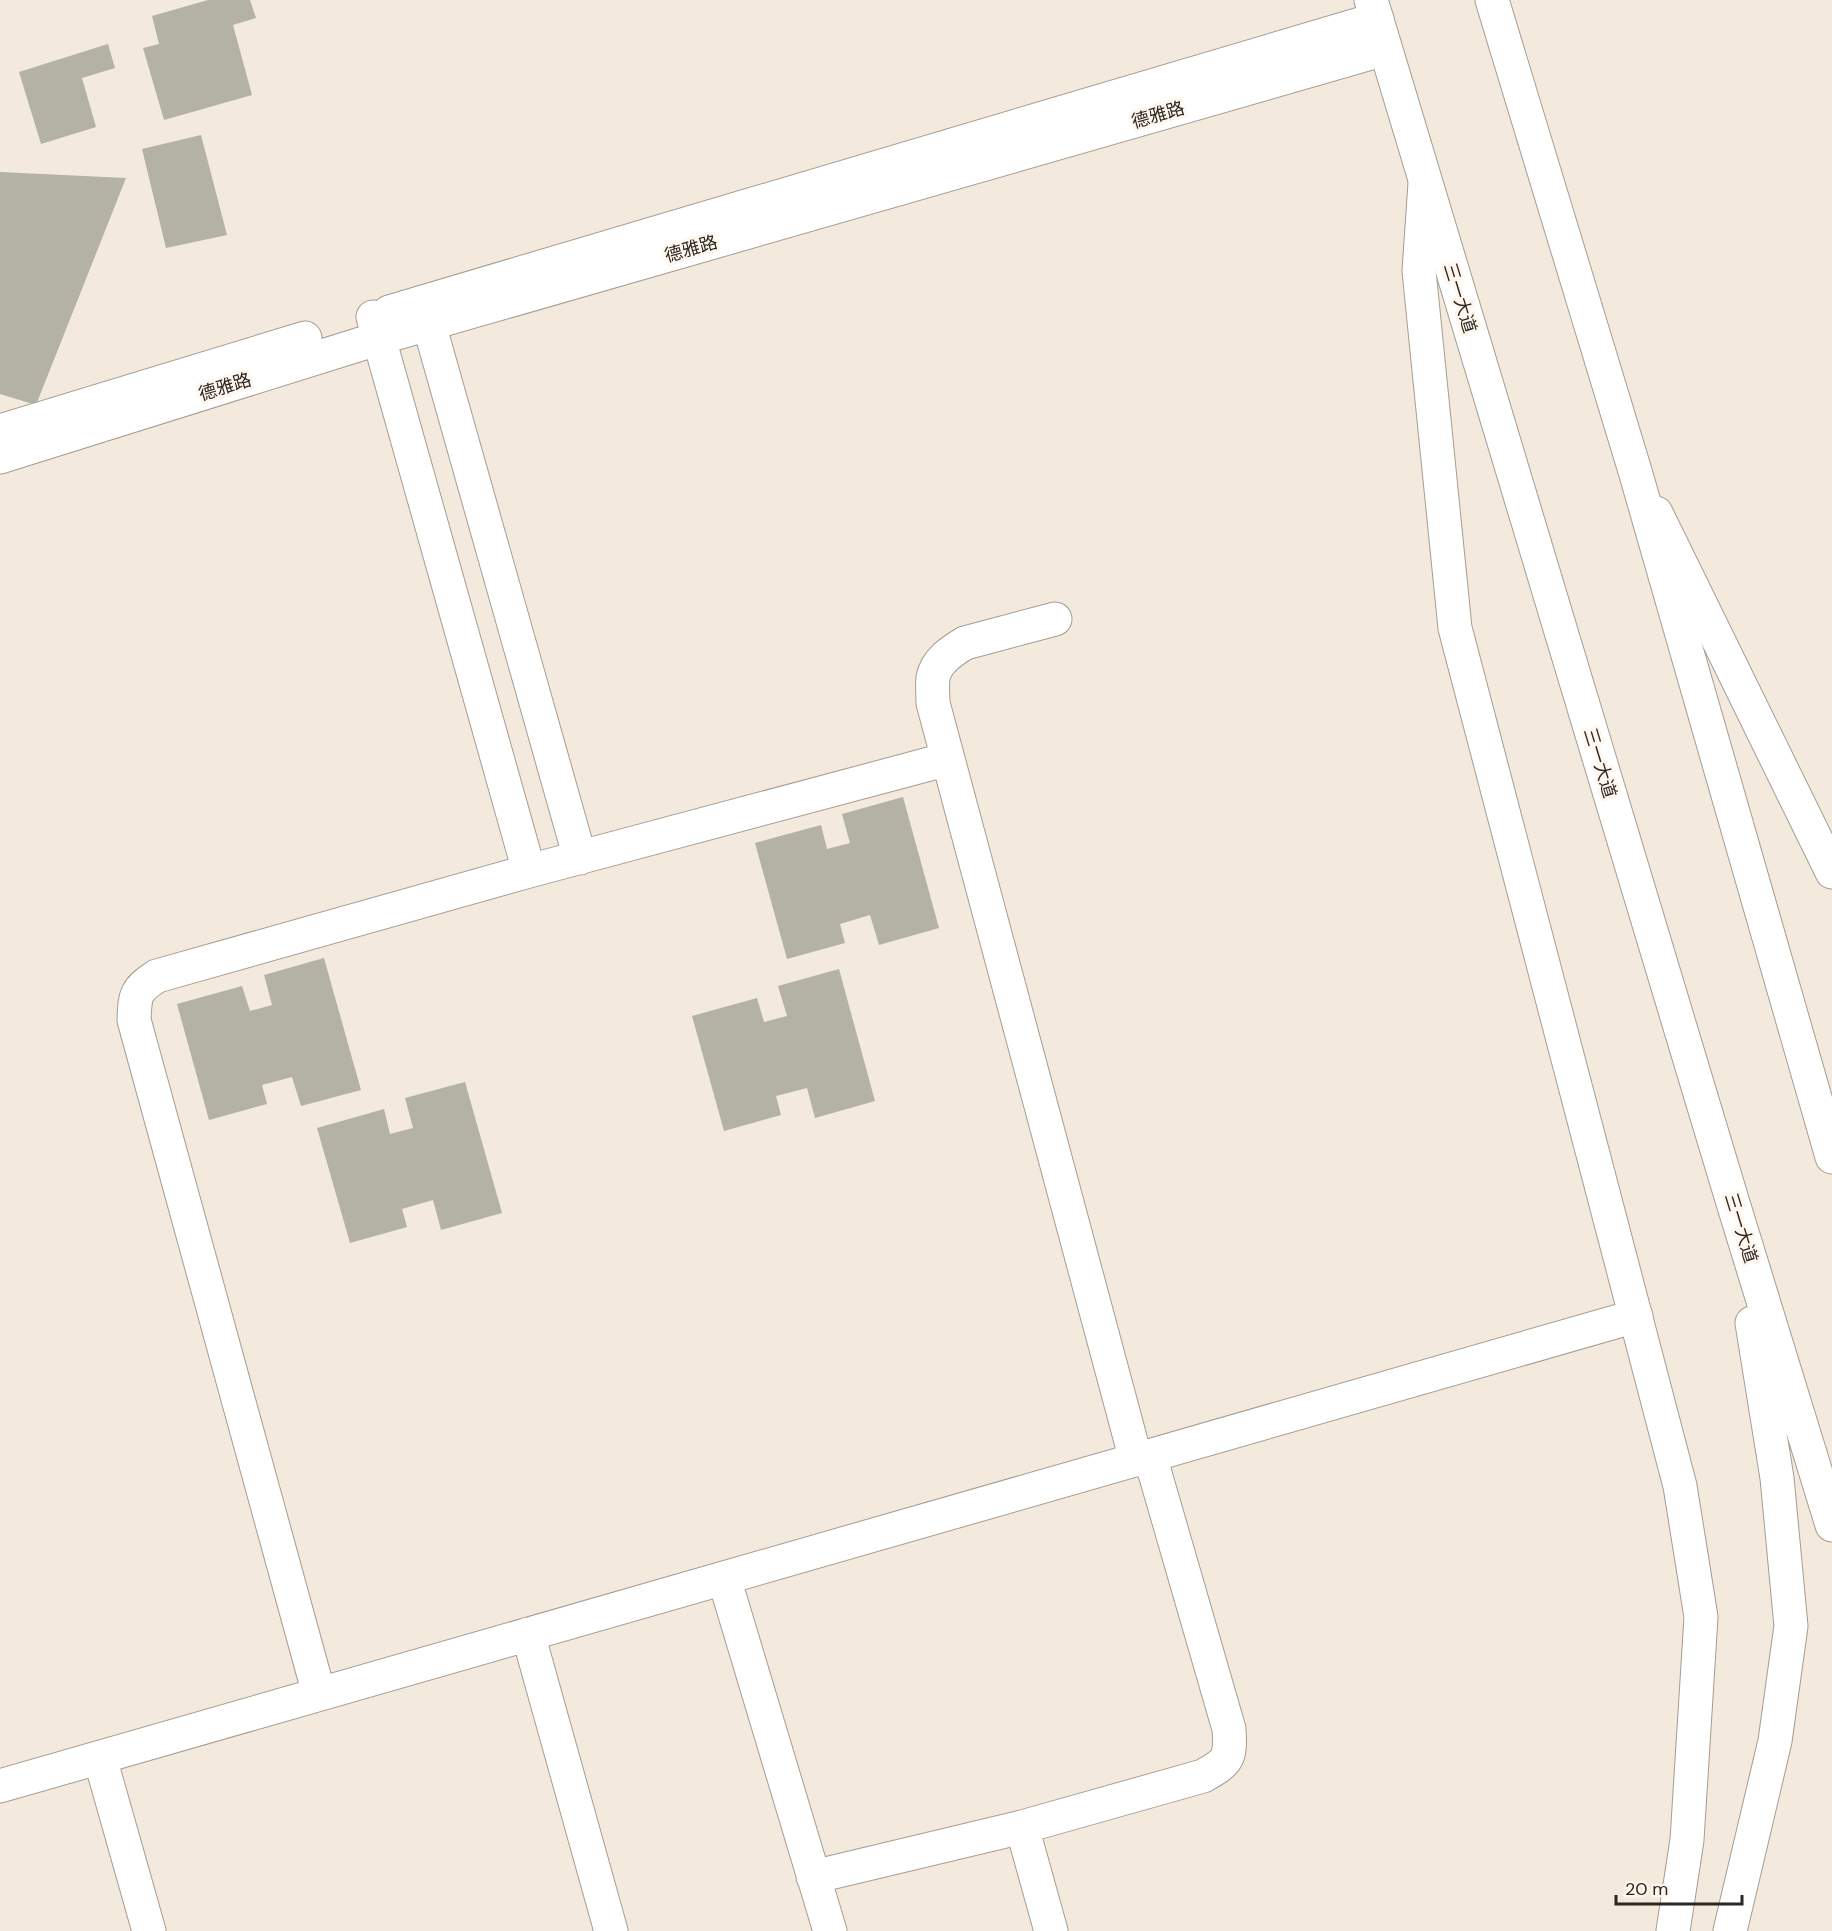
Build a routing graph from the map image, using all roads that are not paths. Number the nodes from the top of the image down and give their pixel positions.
1 (1492, 0) edge
2 (1378, 23) edge
3 (1425, 183) junction
4 (426, 314) junction
5 (376, 328) junction
6 (0, 431) edge
7 (0, 457) edge
8 (1635, 471) junction
9 (1055, 619) dead end
10 (948, 759) junction
11 (580, 858) junction
12 (529, 871) junction
13 (1832, 872) edge
14 (1814, 1093) junction
15 (1832, 1150) edge
16 (1832, 1157) edge
17 (1733, 1203) junction
18 (1636, 1316) junction
19 (1143, 1458) junction
20 (1832, 1525) edge
21 (724, 1578) junction
22 (528, 1635) junction
23 (319, 1694) junction
24 (100, 1758) junction
25 (0, 1786) edge
26 (1022, 1827) junction
27 (813, 1877) junction
28 (149, 1931) edge
29 (611, 1931) edge
30 (830, 1931) edge
31 (1051, 1931) edge
32 (1673, 1931) edge
33 (1730, 1931) edge

1 - 8 main road
2 - 3 main road, 三一大道
2 - 4 main road, 德雅路
3 - 17 main road, 三一大道
3 - 18 main road
4 - 5 main road, 德雅路
4 - 11 main road
5 - 6 main road, 德雅路
5 - 7 main road, 德雅路
5 - 12 main road
8 - 13 main road
8 - 14 main road
9 - 10 main road
10 - 11 main road
10 - 19 main road
11 - 12 main road
12 - 23 main road
14 - 15 main road
14 - 16 main road
17 - 20 main road, 三一大道
17 - 33 main road
18 - 19 main road
18 - 32 main road
19 - 21 main road
19 - 26 main road
21 - 22 main road
21 - 27 main road
22 - 23 main road
22 - 29 main road
23 - 24 main road
24 - 25 main road
24 - 28 main road
26 - 27 main road
26 - 31 main road
27 - 30 main road

